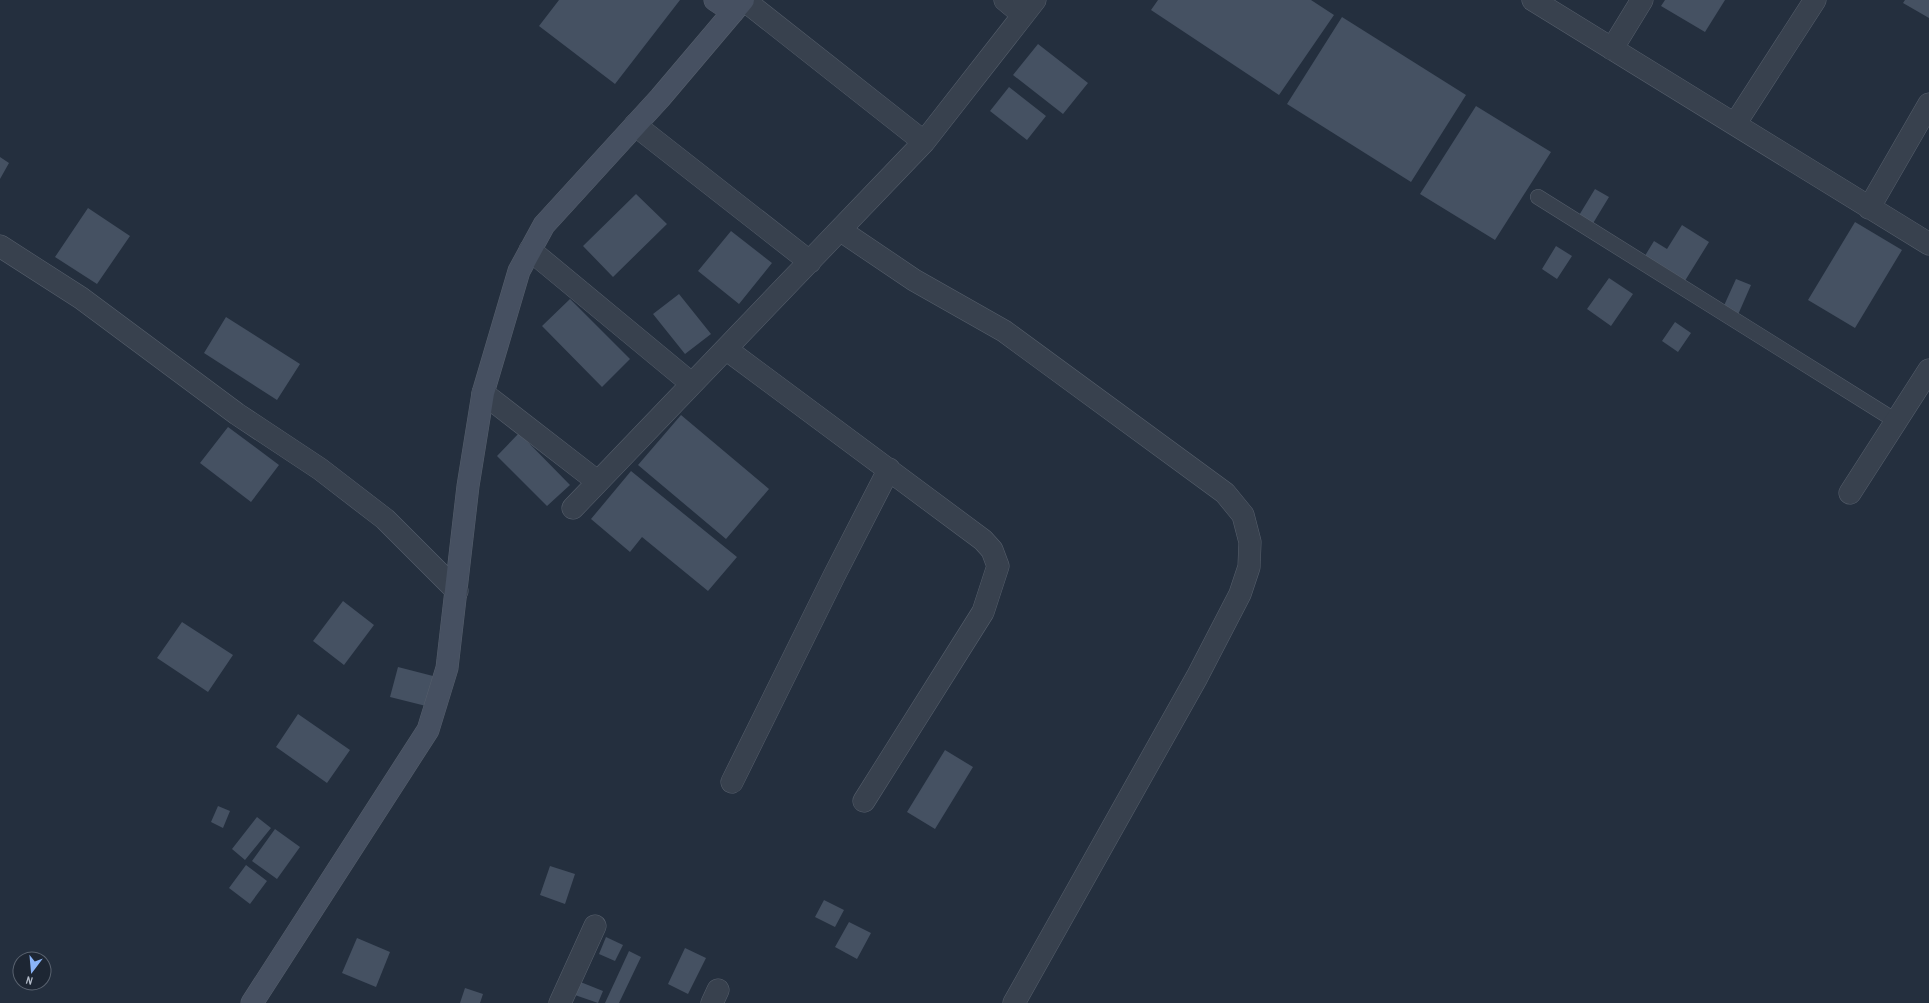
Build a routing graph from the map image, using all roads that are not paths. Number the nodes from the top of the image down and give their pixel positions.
1 (715, 0) edge
2 (1005, 0) edge
3 (1533, 0) edge
4 (1642, 0) edge
5 (1815, 0) edge
6 (740, 4) edge
7 (1029, 7) edge
8 (1612, 49) junction
9 (1929, 104) edge
10 (1735, 124) junction
11 (635, 125) junction
12 (924, 142) junction
13 (1538, 197) dead end
14 (1869, 208) junction
15 (840, 230) junction
16 (1929, 244) edge
17 (0, 246) edge
18 (530, 250) junction
19 (810, 262) junction
20 (726, 349) junction
21 (1929, 370) edge
22 (692, 384) junction
23 (483, 393) junction
24 (1896, 422) junction
25 (889, 469) junction
26 (598, 482) junction
27 (1850, 493) dead end
28 (573, 508) dead end
29 (457, 591) junction
30 (732, 782) dead end
31 (864, 801) dead end
32 (596, 926) dead end
33 (252, 1003) edge
34 (560, 1003) edge
35 (1014, 1003) edge

1 - 6 street
2 - 7 street
3 - 8 street
4 - 8 street
5 - 10 street
6 - 11 street
6 - 12 street
7 - 12 street
8 - 10 street
9 - 14 street
10 - 14 street
11 - 18 street
11 - 19 street
12 - 15 street
13 - 24 lane
14 - 16 street
15 - 19 street
15 - 35 street
17 - 29 street
18 - 22 street
18 - 23 street
19 - 20 street
20 - 22 street
20 - 25 street
21 - 24 street
22 - 26 street
23 - 26 street
23 - 29 street
24 - 27 street
25 - 30 street
25 - 31 street
26 - 28 street
29 - 33 street
32 - 34 street

